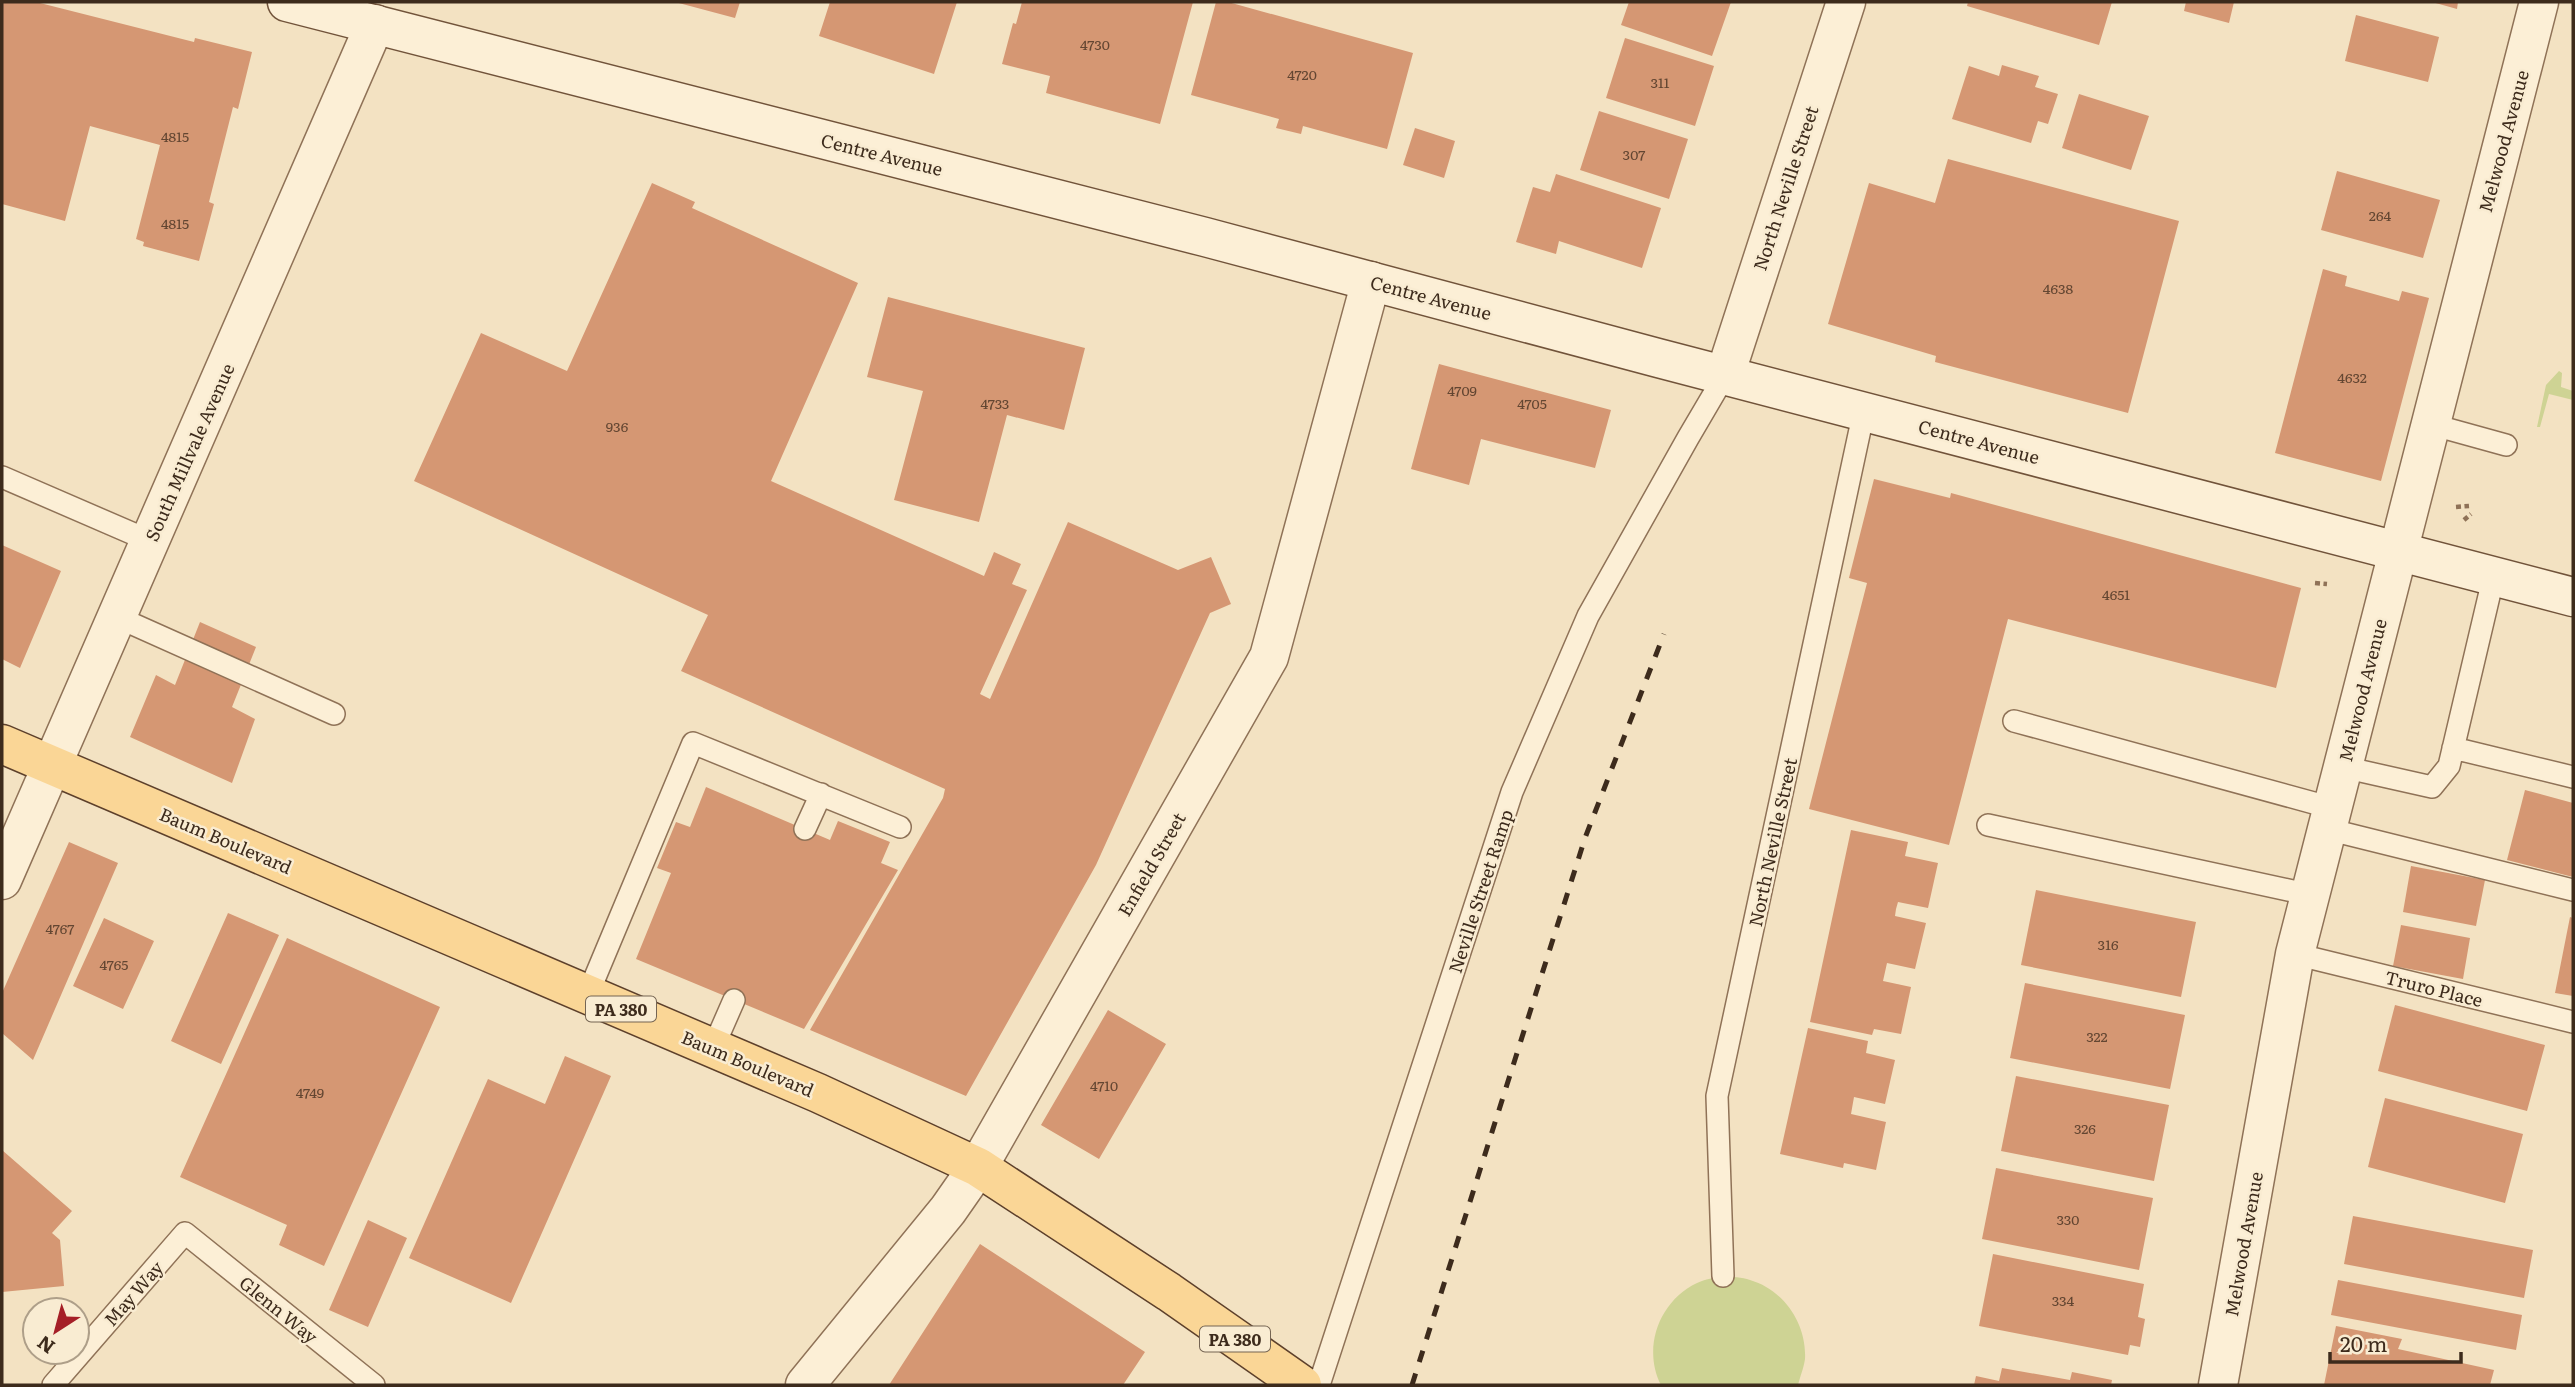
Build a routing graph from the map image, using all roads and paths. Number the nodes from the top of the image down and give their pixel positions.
1 (287, 2) edge
2 (1846, 2) edge
3 (2539, 2) edge
4 (375, 24) junction
5 (1371, 281) junction
6 (1726, 376) junction
7 (1864, 411) junction
8 (2430, 424) junction
9 (2506, 445) dead end
10 (2, 477) edge
11 (2469, 506) dead end
12 (2456, 507) dead end
13 (2471, 514) dead end
14 (2464, 520) dead end
15 (150, 541) junction
16 (2397, 549) junction
17 (2494, 575) junction
18 (2324, 577) dead end
19 (2327, 584) dead end
20 (2573, 597) edge
21 (117, 617) junction
22 (334, 714) dead end
23 (2014, 721) dead end
24 (2, 744) edge
25 (2453, 748) junction
26 (53, 766) junction
27 (2343, 766) junction
28 (2573, 778) edge
29 (821, 794) junction
30 (2330, 819) junction
31 (1988, 825) dead end
32 (900, 827) dead end
33 (805, 830) dead end
34 (2, 880) edge
35 (2573, 890) edge
36 (2311, 895) junction
37 (2295, 954) junction
38 (588, 994) junction
39 (734, 1000) dead end
40 (2573, 1022) edge
41 (713, 1048) junction
42 (978, 1167) junction
43 (185, 1233) joint
44 (1723, 1276) dead end
45 (1316, 1379) edge
46 (52, 1385) edge
47 (374, 1385) edge
48 (805, 1385) edge
49 (2218, 1385) edge

1 - 4 street, Centre Avenue
2 - 6 street, North Neville Street
3 - 8 street, Melwood Avenue
4 - 5 street, Centre Avenue
4 - 15 street, South Millvale Avenue
5 - 6 street, Centre Avenue
5 - 42 street, Enfield Street
6 - 7 street, Centre Avenue
6 - 45 lane, Neville Street Ramp
7 - 16 street, Centre Avenue
7 - 44 lane, North Neville Street
8 - 9 lane
8 - 16 street, Melwood Avenue
10 - 15 lane
11 - 12 path
13 - 14 path
15 - 21 street, South Millvale Avenue
16 - 17 street, Centre Avenue
16 - 27 street, Melwood Avenue
17 - 20 street, Centre Avenue
17 - 25 lane
18 - 19 path
21 - 22 lane
21 - 26 street, South Millvale Avenue
23 - 30 lane
24 - 26 main road, Baum Boulevard / PA 380
25 - 27 lane
25 - 28 lane
26 - 34 street, South Millvale Avenue
26 - 38 main road, Baum Boulevard / PA 380
27 - 30 street, Melwood Avenue
29 - 32 lane
29 - 33 lane
29 - 38 lane
30 - 35 lane
30 - 36 street, Melwood Avenue
31 - 36 lane
36 - 37 street, Melwood Avenue
37 - 40 lane, Truro Place
37 - 49 street, Melwood Avenue
38 - 41 main road, Baum Boulevard / PA 380
39 - 41 lane
41 - 42 main road, Baum Boulevard / PA 380
42 - 45 main road, Baum Boulevard / PA 380
42 - 48 street, Enfield Street
43 - 46 lane, May Way
43 - 47 lane, Glenn Way

